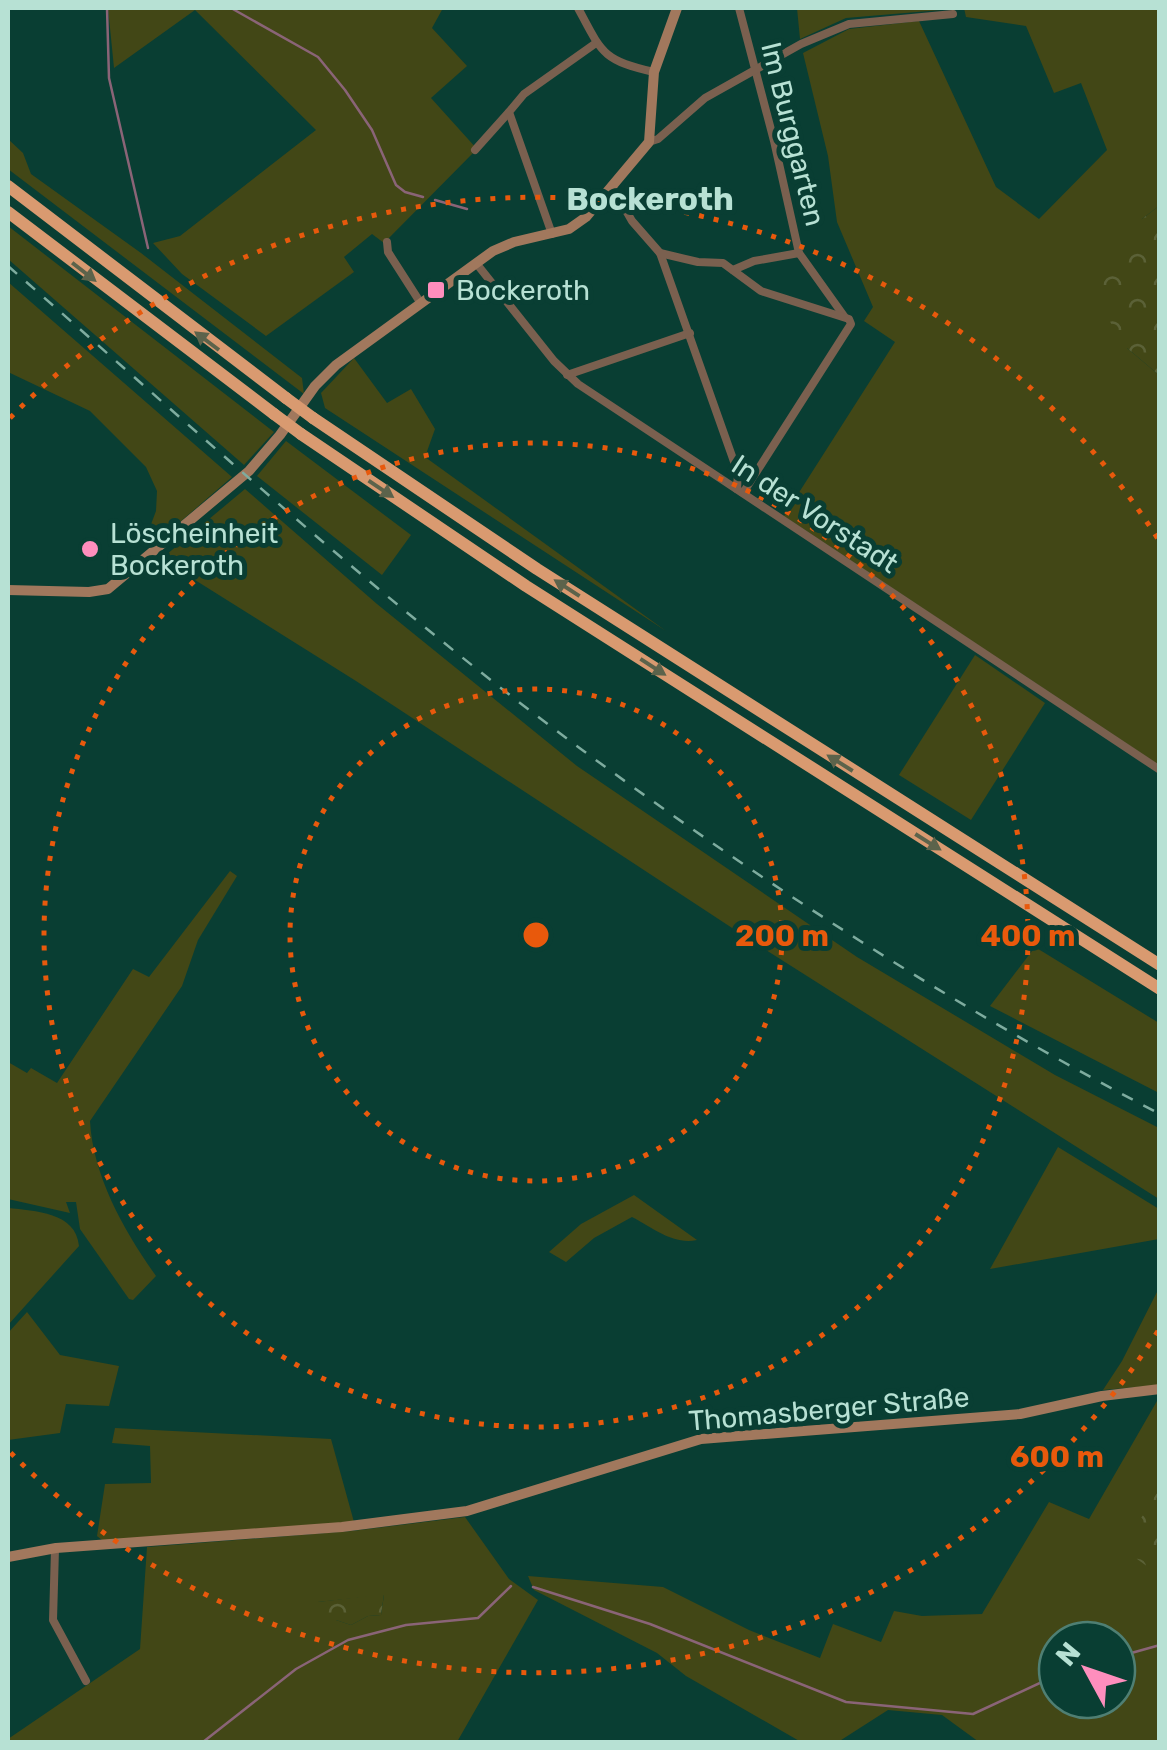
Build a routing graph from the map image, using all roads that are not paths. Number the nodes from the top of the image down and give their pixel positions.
1 (578, 8) edge
2 (678, 8) edge
3 (739, 8) edge
4 (953, 14) dead end
5 (596, 44) junction
6 (756, 68) junction
7 (654, 72) junction
8 (509, 112) junction
9 (649, 142) junction
10 (474, 150) dead end
11 (8, 186) edge
12 (613, 188) junction
13 (8, 212) edge
14 (552, 234) junction
15 (387, 242) dead end
16 (660, 253) junction
17 (799, 254) junction
18 (476, 263) junction
19 (733, 270) junction
20 (420, 302) junction
21 (847, 318) junction
22 (690, 333) junction
23 (567, 375) junction
24 (740, 491) junction
25 (8, 590) edge
26 (1160, 770) edge
27 (1160, 965) edge
28 (1160, 989) edge
29 (1160, 1389) edge
30 (55, 1548) junction
31 (8, 1557) edge
32 (86, 1681) dead end

1 - 5 street
2 - 7 main road
3 - 6 street, Im Burggarten
4 - 6 street
5 - 7 street
5 - 8 street
6 - 9 street
6 - 17 street, Im Burggarten
7 - 9 main road
8 - 10 street
8 - 14 street
9 - 12 main road
27 -> 11 highway, bridge
12 - 14 main road
12 - 16 street
13 -> 28 highway, bridge
14 - 18 main road
15 - 20 street
16 - 19 street
16 - 22 street
17 - 19 street
17 - 21 street, Im Burggarten
18 - 20 main road
18 - 23 street, In der Vorstadt
19 - 21 street
20 - 25 main road
21 - 24 street
22 - 23 street
22 - 24 street
23 - 24 street, In der Vorstadt
24 - 26 street, In der Vorstadt
29 - 30 main road, Thomasberger Straße
30 - 31 main road, Thomasberger Straße
30 - 32 street

